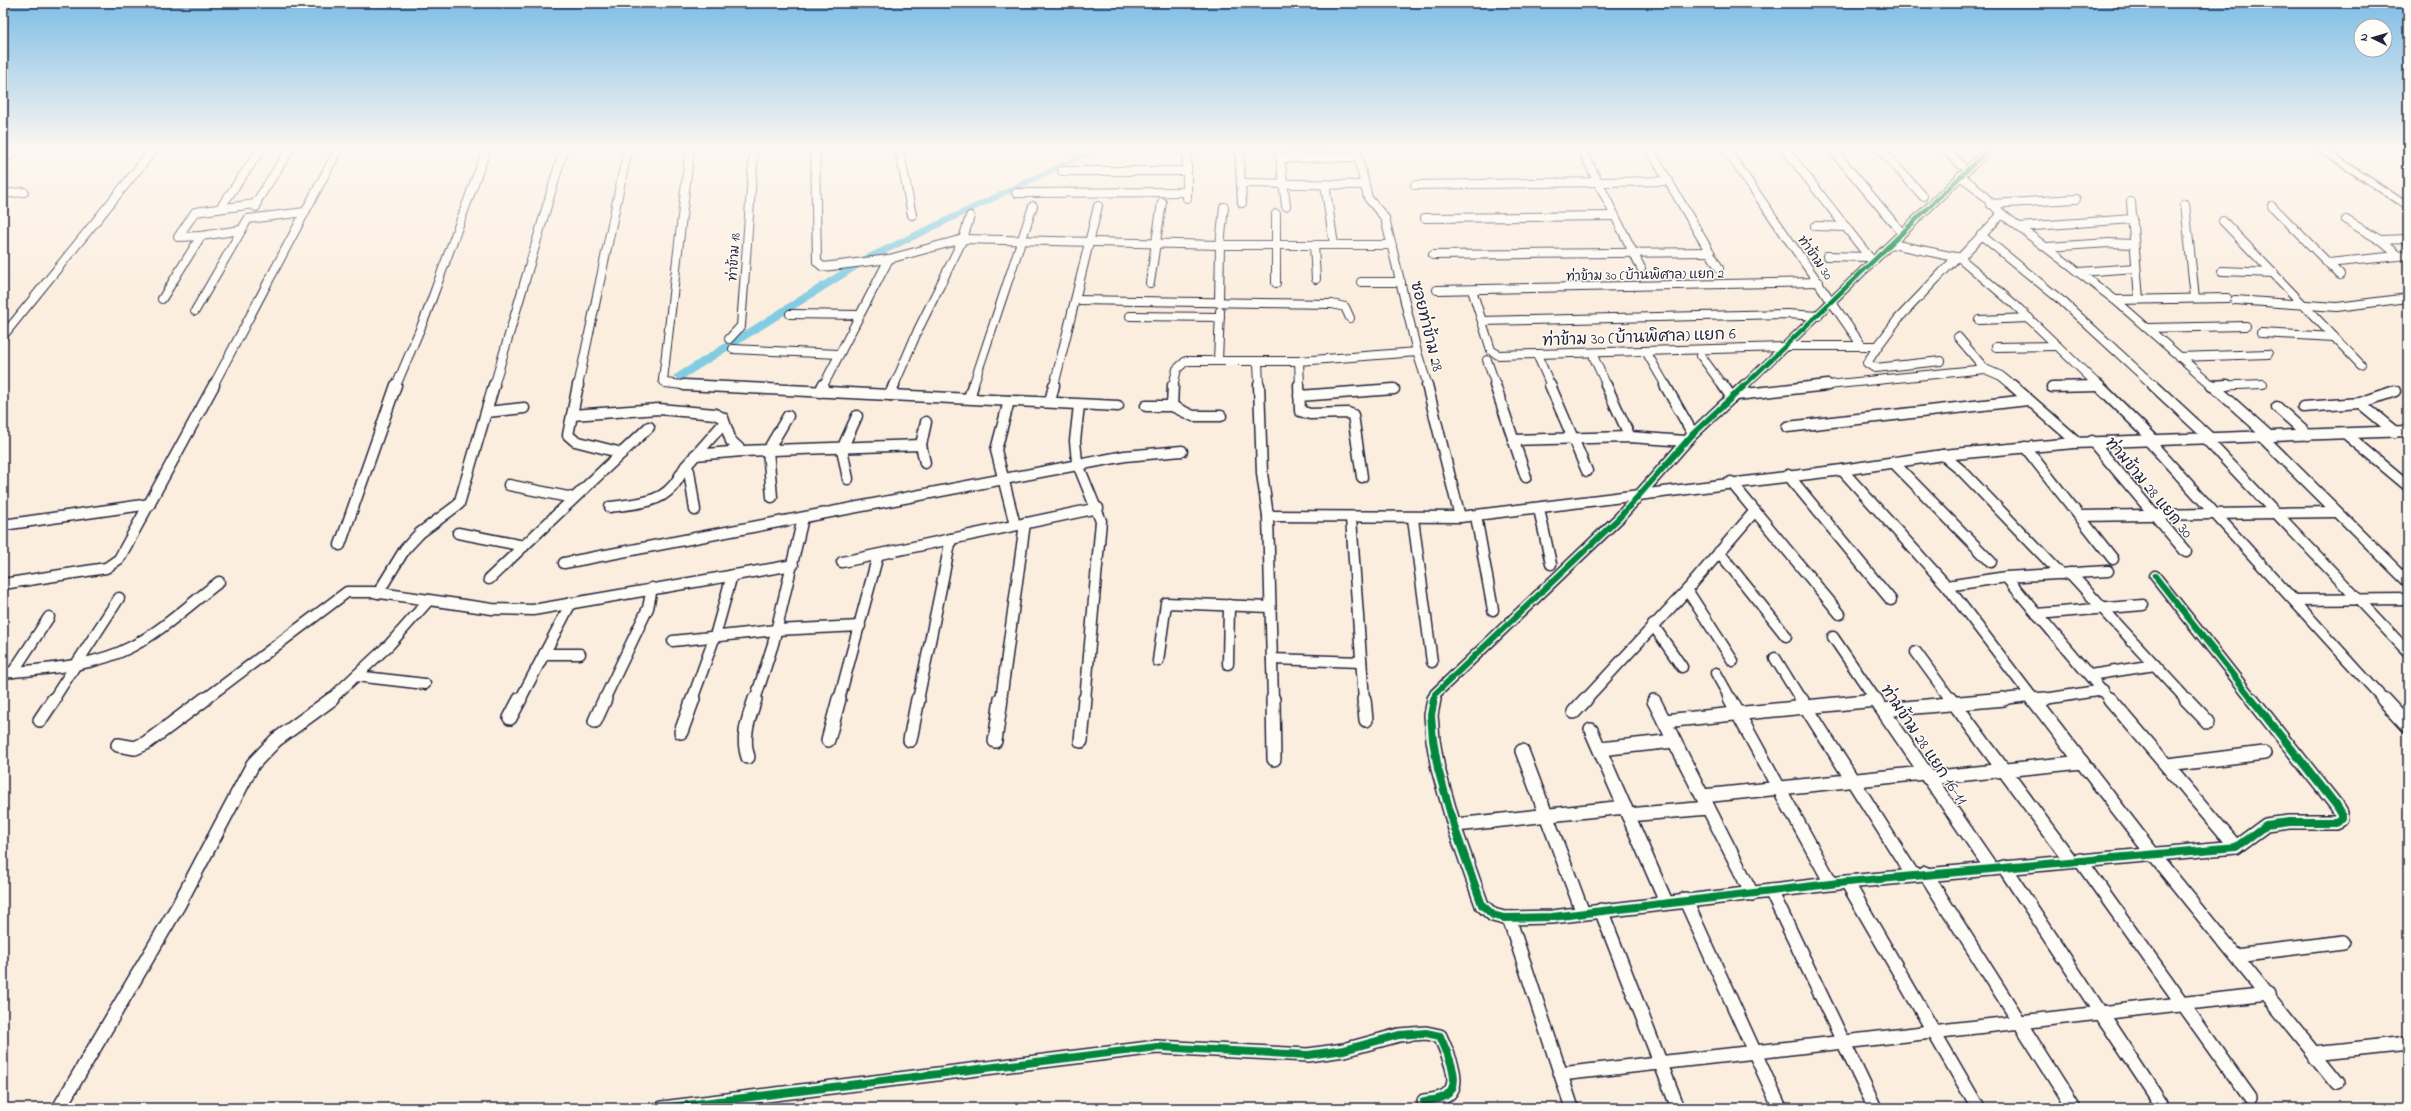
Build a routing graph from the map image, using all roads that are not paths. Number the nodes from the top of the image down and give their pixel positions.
1 (115, 200) edge
2 (226, 200) edge
3 (258, 200) edge
4 (311, 200) edge
5 (468, 200) edge
6 (549, 200) edge
7 (616, 200) edge
8 (684, 200) edge
9 (750, 200) edge
10 (815, 200) edge
11 (909, 200) edge
12 (1285, 200) edge
13 (1327, 200) edge
14 (1370, 200) edge
15 (1607, 200) edge
16 (1680, 200) edge
17 (1761, 200) edge
18 (1825, 200) edge
19 (1874, 200) edge
20 (1936, 200) edge
21 (1986, 200) edge
22 (2050, 200) edge
23 (2397, 200) edge
24 (1162, 202) dead end
25 (2131, 202) dead end
26 (255, 204) junction
27 (1990, 204) junction
28 (2185, 204) dead end
29 (1033, 206) dead end
30 (1098, 206) dead end
31 (1286, 206) dead end
32 (2272, 206) dead end
33 (1224, 207) dead end
34 (2408, 207) edge
35 (220, 208) junction
36 (305, 212) junction
37 (1276, 214) dead end
38 (2002, 214) junction
39 (912, 215) dead end
40 (970, 216) dead end
41 (1615, 216) junction
42 (1424, 218) dead end
43 (248, 219) junction
44 (2133, 219) junction
45 (2346, 220) dead end
46 (2223, 221) dead end
47 (1815, 226) dead end
48 (1846, 227) junction
49 (2019, 227) junction
50 (241, 230) junction
51 (1902, 233) junction
52 (1981, 235) junction
53 (200, 236) junction
54 (2408, 238) edge
55 (963, 239) junction
56 (1022, 240) junction
57 (2380, 240) junction
58 (1090, 242) junction
59 (1156, 243) junction
60 (1892, 244) junction
61 (2134, 244) junction
62 (1220, 245) junction
63 (1276, 245) junction
64 (1314, 245) junction
65 (1334, 245) junction
66 (1392, 245) junction
67 (2047, 247) junction
68 (1633, 252) junction
69 (1710, 252) junction
70 (1432, 255) dead end
71 (2408, 255) edge
72 (1828, 256) dead end
73 (2399, 256) junction
74 (1958, 258) junction
75 (889, 259) junction
76 (1871, 260) junction
77 (2328, 263) junction
78 (1641, 268) dead end
79 (1719, 268) dead end
80 (2136, 268) junction
81 (2222, 271) dead end
82 (2079, 272) junction
83 (2274, 273) junction
84 (2340, 275) dead end
85 (1316, 279) dead end
86 (1361, 282) dead end
87 (1401, 282) junction
88 (1819, 282) junction
89 (1150, 283) dead end
90 (1276, 284) dead end
91 (1437, 290) dead end
92 (1472, 290) junction
93 (2195, 298) junction
94 (2227, 298) dead end
95 (2408, 298) edge
96 (162, 299) dead end
97 (2139, 299) junction
98 (1076, 300) junction
99 (2115, 300) junction
100 (2235, 300) dead end
101 (1832, 301) junction
102 (1220, 305) junction
103 (2304, 305) junction
104 (195, 311) dead end
105 (790, 314) dead end
106 (859, 315) junction
107 (1130, 316) dead end
108 (1818, 316) junction
109 (1220, 318) junction
110 (1350, 318) dead end
111 (2029, 318) junction
112 (1979, 320) dead end
113 (1482, 321) junction
114 (2246, 326) dead end
115 (2147, 328) junction
116 (2261, 333) dead end
117 (3, 336) edge
118 (1958, 337) dead end
119 (2334, 338) junction
120 (728, 340) dead end
121 (1787, 346) junction
122 (1862, 346) junction
123 (1878, 346) junction
124 (2057, 346) junction
125 (1996, 347) dead end
126 (733, 349) dead end
127 (1417, 352) junction
128 (839, 354) junction
129 (2268, 354) dead end
130 (1648, 355) dead end
131 (1701, 356) dead end
132 (2179, 357) junction
133 (1594, 358) dead end
134 (1539, 359) dead end
135 (1487, 360) dead end
136 (1218, 361) junction
137 (1941, 361) dead end
138 (1258, 362) junction
139 (1299, 362) junction
140 (2361, 365) dead end
141 (1985, 369) junction
142 (2263, 384) dead end
143 (2098, 386) junction
144 (2212, 386) junction
145 (2052, 387) dead end
146 (1394, 389) dead end
147 (2395, 391) dead end
148 (820, 392) junction
149 (890, 395) junction
150 (1299, 396) junction
151 (1734, 396) junction
152 (969, 398) junction
153 (2028, 400) junction
154 (1009, 401) junction
155 (1050, 402) junction
156 (2360, 403) junction
157 (1079, 405) junction
158 (1118, 406) dead end
159 (1146, 406) dead end
160 (1172, 406) junction
161 (2277, 407) dead end
162 (2303, 407) dead end
163 (524, 408) dead end
164 (487, 412) junction
165 (572, 415) junction
166 (788, 416) dead end
167 (857, 416) dead end
168 (1221, 416) dead end
169 (926, 422) dead end
170 (724, 423) junction
171 (649, 427) dead end
172 (1787, 427) dead end
173 (2395, 432) junction
174 (2408, 432) edge
175 (1693, 434) junction
176 (2346, 434) junction
177 (2308, 435) junction
178 (2265, 436) junction
179 (1630, 437) junction
180 (1571, 438) junction
181 (2207, 438) junction
182 (1513, 440) junction
183 (2150, 440) junction
184 (1685, 441) junction
185 (2092, 441) junction
186 (2077, 442) junction
187 (921, 445) junction
188 (2025, 447) junction
189 (842, 449) junction
190 (768, 450) junction
191 (742, 451) junction
192 (1182, 451) dead end
193 (622, 453) junction
194 (695, 455) junction
195 (1943, 455) junction
196 (925, 463) dead end
197 (1894, 463) junction
198 (1077, 465) junction
199 (686, 466) junction
200 (1842, 470) junction
201 (1586, 471) dead end
202 (1788, 475) junction
203 (1362, 477) dead end
204 (1526, 477) dead end
205 (848, 479) dead end
206 (1004, 479) junction
207 (1731, 482) junction
208 (509, 485) dead end
209 (2408, 486) edge
210 (1639, 496) junction
211 (772, 497) dead end
212 (573, 498) junction
213 (150, 504) junction
214 (610, 508) dead end
215 (1098, 508) junction
216 (1539, 509) junction
217 (695, 510) dead end
218 (1754, 512) junction
219 (2275, 512) junction
220 (2337, 512) junction
221 (2214, 513) junction
222 (2154, 515) junction
223 (1268, 516) junction
224 (1476, 516) junction
225 (2080, 516) junction
226 (1460, 517) junction
227 (803, 518) junction
228 (1351, 518) junction
229 (1412, 518) junction
230 (1020, 524) junction
231 (3, 525) edge
232 (458, 533) dead end
233 (951, 539) junction
234 (340, 544) dead end
235 (524, 546) junction
236 (1719, 552) junction
237 (2186, 552) dead end
238 (878, 555) junction
239 (2113, 559) dead end
240 (842, 562) dead end
241 (1991, 562) dead end
242 (564, 564) dead end
243 (1551, 564) dead end
244 (793, 565) junction
245 (2108, 571) dead end
246 (2065, 574) junction
247 (732, 575) junction
248 (2155, 576) dead end
249 (2006, 578) junction
250 (489, 579) dead end
251 (219, 582) dead end
252 (2408, 582) edge
253 (3, 584) edge
254 (1947, 586) junction
255 (652, 588) junction
256 (1687, 590) junction
257 (378, 592) junction
258 (119, 598) dead end
259 (2357, 599) junction
260 (2408, 599) edge
261 (429, 600) junction
262 (1891, 600) dead end
263 (2295, 600) junction
264 (571, 603) junction
265 (1228, 605) junction
266 (2143, 605) dead end
267 (1270, 607) junction
268 (2102, 608) junction
269 (1494, 610) dead end
270 (1840, 614) dead end
271 (2037, 614) junction
272 (50, 617) dead end
273 (1653, 625) junction
274 (860, 626) junction
275 (776, 630) junction
276 (715, 636) junction
277 (1786, 636) dead end
278 (1833, 637) dead end
279 (673, 641) dead end
280 (1916, 652) dead end
281 (2408, 652) edge
282 (544, 654) junction
283 (580, 654) dead end
284 (1775, 658) dead end
285 (1272, 659) junction
286 (1158, 661) dead end
287 (1732, 661) dead end
288 (1361, 662) junction
289 (1432, 662) dead end
290 (76, 664) junction
291 (1228, 664) dead end
292 (2155, 665) junction
293 (1682, 667) dead end
294 (8, 673) edge
295 (1716, 674) dead end
296 (356, 676) junction
297 (2090, 676) junction
298 (425, 684) dead end
299 (2103, 690) junction
300 (2033, 698) junction
301 (1876, 700) junction
302 (1654, 701) dead end
303 (1954, 704) junction
304 (1806, 707) junction
305 (1883, 710) junction
306 (1574, 712) dead end
307 (1738, 714) junction
308 (510, 718) dead end
309 (40, 720) dead end
310 (1366, 720) dead end
311 (595, 721) dead end
312 (1664, 721) junction
313 (2208, 722) dead end
314 (2407, 724) edge
315 (1591, 730) dead end
316 (681, 732) dead end
317 (828, 740) dead end
318 (910, 740) dead end
319 (995, 741) dead end
320 (1082, 741) dead end
321 (1674, 741) junction
322 (118, 745) dead end
323 (1600, 749) junction
324 (1522, 751) dead end
325 (2264, 753) dead end
326 (748, 757) dead end
327 (1274, 759) dead end
328 (2082, 762) junction
329 (2168, 765) junction
330 (2004, 771) junction
331 (1926, 776) junction
332 (1852, 780) junction
333 (1779, 788) junction
334 (1703, 796) junction
335 (1708, 808) junction
336 (1626, 811) junction
337 (1547, 816) junction
338 (1456, 825) junction
339 (2236, 847) junction
340 (2152, 853) junction
341 (2076, 860) junction
342 (1998, 868) junction
343 (1919, 874) junction
344 (1847, 882) junction
345 (1831, 883) junction
346 (1771, 891) junction
347 (1752, 894) junction
348 (1685, 899) junction
349 (1666, 902) junction
350 (1600, 910) junction
351 (1583, 913) junction
352 (1509, 918) junction
353 (2343, 942) dead end
354 (2236, 955) junction
355 (2268, 994) junction
356 (2183, 1005) junction
357 (2100, 1013) junction
358 (2021, 1024) junction
359 (1933, 1031) junction
360 (1844, 1043) junction
361 (2408, 1043) edge
362 (2314, 1053) junction
363 (1755, 1054) junction
364 (1660, 1063) junction
365 (1561, 1074) junction
366 (2338, 1083) dead end
367 (2250, 1098) dead end
368 (1424, 1101) dead end
369 (2160, 1104) dead end
370 (59, 1108) edge
371 (662, 1108) edge
372 (1572, 1108) edge
373 (1678, 1108) edge
374 (1780, 1108) edge
375 (1875, 1108) edge
376 (1978, 1108) edge
377 (2074, 1108) edge

1 - 117 street
2 - 35 street
3 - 26 street
4 - 36 street
5 - 234 street
6 - 164 street
7 - 165 street
8 - 148 street
9 - 120 street, ท่าข้าม 18
10 - 75 street
11 - 39 street
12 - 31 street
13 - 65 street
14 - 66 street, ซอยท่าข้าม 28
15 - 41 street
16 - 69 street
17 - 88 street, ท่าข้าม 30
18 - 48 street
19 - 51 street
20 - 51 street
21 - 27 street
22 - 27 street
23 - 34 street
24 - 59 street
25 - 44 street
26 - 35 street
26 - 43 street
27 - 38 street
28 - 93 street
29 - 56 street
30 - 58 street
32 - 77 street
33 - 62 street
35 - 53 street
36 - 43 street
36 - 213 street
37 - 63 street
38 - 49 street
38 - 52 street
40 - 55 street
41 - 42 street
41 - 68 street
43 - 50 street
44 - 49 street
44 - 61 street
45 - 57 street
46 - 83 street
47 - 48 street
48 - 76 street
49 - 67 street
50 - 53 street
50 - 104 street
51 - 60 street
52 - 74 street
52 - 181 street
53 - 96 street
54 - 57 street
55 - 56 street
55 - 75 street
55 - 149 street
56 - 58 street
56 - 152 street
57 - 73 street
58 - 59 street
58 - 98 street
59 - 62 street
59 - 89 street
60 - 74 street
60 - 76 street
61 - 67 street
61 - 80 street
62 - 63 street
62 - 102 street
63 - 64 street
63 - 90 street
64 - 65 street
64 - 85 street
65 - 66 street
66 - 87 street, ซอยท่าข้าม 28
67 - 82 street
68 - 69 street
68 - 70 street
68 - 78 street
69 - 79 street
71 - 73 street
72 - 76 street
73 - 77 street
74 - 111 street
74 - 123 street
75 - 106 street
76 - 101 street
77 - 84 street
80 - 82 street
80 - 97 street
81 - 83 street
82 - 99 street
83 - 103 street
86 - 87 street
87 - 127 street, ซอยท่าข้าม 28
88 - 92 street, ท่าข้าม 30 (บ้านพิศาล) แยก 2
88 - 101 street, ท่าข้าม 30
91 - 92 street, ท่าข้าม 30 (บ้านพิศาล) แยก 2
92 - 113 street
93 - 94 street
93 - 97 street
95 - 103 street
97 - 99 street
98 - 102 street
98 - 155 street
99 - 115 street
100 - 103 street
101 - 108 street
101 - 122 street, ท่าข้าม 30
102 - 109 street
102 - 110 street
103 - 119 street
105 - 106 street
106 - 128 street
107 - 109 street
108 - 113 street
108 - 121 street
109 - 136 street
111 - 112 street
111 - 124 street
113 - 121 street, ท่าข้าม 30 (บ้านพิศาล) แยก 6
114 - 115 street
115 - 132 street
116 - 119 street
118 - 141 street
119 - 140 street
121 - 122 street, ท่าข้าม 30 (บ้านพิศาล) แยก 6
121 - 151 street
122 - 123 street, ท่าข้าม 30 (บ้านพิศาล) แยก 6
123 - 137 street
124 - 125 street
124 - 143 street
126 - 128 street
127 - 139 street
127 - 226 street, ซอยท่าข้าม 28
128 - 148 street
129 - 132 street
130 - 175 street
131 - 151 street
132 - 144 street
133 - 179 street
134 - 180 street
135 - 182 street
136 - 138 street
136 - 160 street
138 - 139 street
138 - 223 street
139 - 150 street
141 - 151 street
141 - 153 street
142 - 144 street
143 - 145 street
143 - 183 street
144 - 178 street
146 - 150 street
147 - 156 street
148 - 149 street
149 - 152 street
150 - 203 street
151 - 175 street
152 - 154 street
153 - 172 street
153 - 186 street
154 - 155 street
154 - 206 street
155 - 157 street
156 - 162 street
156 - 173 street
157 - 158 street
157 - 198 street
159 - 160 street
160 - 168 street
161 - 177 street
163 - 164 street
164 - 257 street
165 - 170 street
165 - 193 street
166 - 190 street
167 - 189 street
169 - 187 street
170 - 191 street
170 - 194 street
171 - 193 street
173 - 174 street
173 - 176 street
175 - 184 street
176 - 177 street
176 - 209 street
177 - 178 street
178 - 181 street
178 - 220 street
179 - 180 street
179 - 184 street
180 - 182 street
180 - 201 street
181 - 183 street
181 - 219 street
182 - 204 street
183 - 185 street
183 - 221 street
184 - 210 street
185 - 186 street
185 - 222 street, ท่ามข้าม 28 แยก 30
186 - 188 street
187 - 189 street
187 - 196 street
188 - 195 street
188 - 225 street
189 - 190 street
189 - 205 street
190 - 191 street
190 - 211 street
191 - 194 street
192 - 198 street
193 - 212 street
194 - 199 street
195 - 197 street
195 - 246 street
197 - 200 street
197 - 241 street
198 - 206 street
198 - 215 street
199 - 214 street
199 - 217 street
200 - 202 street
200 - 254 street
202 - 207 street
202 - 262 street
206 - 227 street
206 - 230 street
207 - 210 street
207 - 218 street
208 - 212 street
210 - 216 street
210 - 338 street
212 - 235 street
213 - 231 street
213 - 253 street
215 - 230 street
215 - 320 street
216 - 224 street
216 - 243 street
218 - 236 street
218 - 270 street
219 - 220 street
219 - 221 street
219 - 259 street
220 - 252 street
221 - 222 street
221 - 263 street
222 - 225 street
222 - 237 street, ท่ามข้าม 28 แยก 30
223 - 228 street
223 - 267 street
224 - 226 street
224 - 269 street
225 - 239 street
226 - 229 street
227 - 242 street
227 - 244 street
228 - 229 street
228 - 288 street
229 - 289 street
230 - 233 street
230 - 319 street
232 - 235 street
233 - 238 street
233 - 318 street
235 - 250 street
236 - 256 street
236 - 277 street
238 - 240 street
238 - 274 street
244 - 247 street
244 - 275 street
245 - 246 street
246 - 249 street
246 - 268 street
247 - 255 street
247 - 276 street
248 - 339 street
249 - 254 street
249 - 271 street
251 - 290 street
254 - 300 street
255 - 264 street
255 - 311 street
256 - 273 street
256 - 287 street
257 - 261 street
257 - 322 street
258 - 290 street
259 - 260 street
259 - 263 street
259 - 281 street
261 - 264 street
261 - 296 street
263 - 314 street
264 - 282 street
265 - 267 street
265 - 286 street
265 - 291 street
266 - 268 street
267 - 285 street
268 - 271 street
268 - 292 street
271 - 297 street
272 - 294 street
273 - 293 street
273 - 306 street
274 - 275 street
274 - 317 street
275 - 276 street
275 - 326 street
276 - 279 street
276 - 316 street
278 - 301 street, ท่ามข้าม 28 แยก 16-11
280 - 303 street
282 - 283 street
282 - 308 street
284 - 304 street
285 - 288 street
285 - 327 street
288 - 310 street
290 - 294 street
290 - 309 street
292 - 297 street
292 - 313 street
295 - 307 street
296 - 298 street
296 - 370 street
297 - 299 street
299 - 300 street
299 - 329 street
300 - 303 street
300 - 328 street
301 - 304 street
301 - 305 street, ท่ามข้าม 28 แยก 16-11
302 - 312 street
303 - 305 street
303 - 330 street
304 - 307 street
304 - 332 street
305 - 331 street, ท่ามข้าม 28 แยก 16-11
307 - 312 street
307 - 333 street
312 - 321 street
315 - 323 street
321 - 323 street
321 - 334 street
323 - 336 street
324 - 337 street
325 - 329 street
328 - 330 street
328 - 340 street
329 - 339 street
330 - 331 street
330 - 341 street
331 - 332 street
331 - 342 street, ท่ามข้าม 28 แยก 16-11
332 - 333 street
332 - 343 street
333 - 334 street
333 - 345 street
334 - 335 street
335 - 336 street
335 - 347 street
336 - 337 street
336 - 349 street
337 - 338 street
337 - 351 street
338 - 352 street
339 - 340 street
340 - 341 street
340 - 354 street
341 - 342 street
341 - 356 street
342 - 343 street
342 - 357 street, ท่ามข้าม 28 แยก 16-11
343 - 344 street
343 - 358 street
344 - 345 street
344 - 359 street
345 - 346 street
346 - 347 street
346 - 360 street
347 - 348 street
348 - 349 street
348 - 363 street
349 - 350 street
350 - 351 street
350 - 364 street
351 - 352 street
352 - 365 street
353 - 354 street
354 - 355 street
355 - 356 street
355 - 362 street
356 - 357 street
356 - 367 street
357 - 358 street
357 - 369 street, ท่ามข้าม 28 แยก 16-11
358 - 359 street
358 - 377 street
359 - 360 street
359 - 376 street
360 - 363 street
360 - 375 street
361 - 362 street
362 - 366 street
363 - 364 street
363 - 374 street
364 - 365 street
364 - 373 street
365 - 372 street
368 - 371 street

